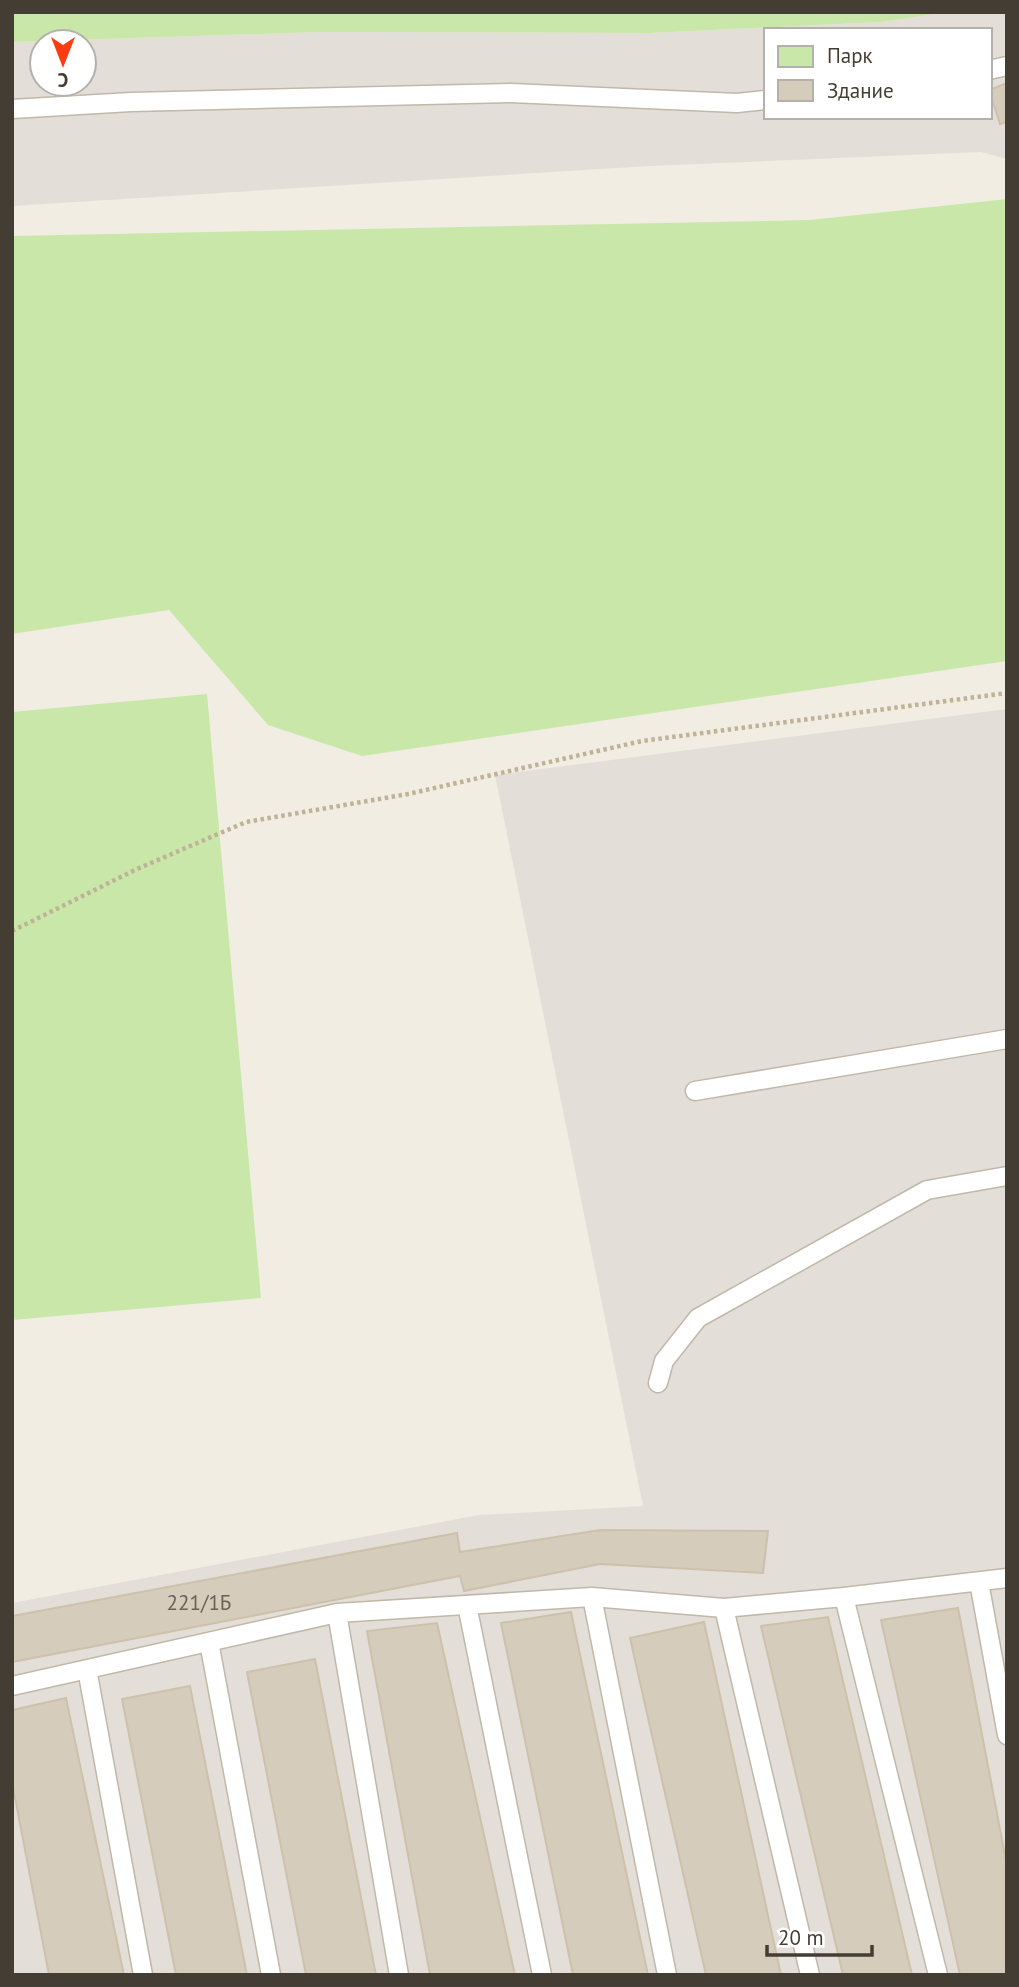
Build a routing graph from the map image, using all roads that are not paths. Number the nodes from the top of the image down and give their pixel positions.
1 (764, 100) edge
2 (12, 108) edge
3 (1007, 1039) edge
4 (695, 1091) dead end
5 (1007, 1177) edge
6 (658, 1383) dead end
7 (1007, 1578) edge
8 (979, 1582) junction
9 (592, 1597) junction
10 (844, 1597) junction
11 (467, 1605) junction
12 (724, 1608) junction
13 (337, 1614) junction
14 (209, 1642) junction
15 (88, 1669) junction
16 (12, 1686) edge
17 (1007, 1735) edge
18 (143, 1975) edge
19 (271, 1975) edge
20 (399, 1975) edge
21 (542, 1975) edge
22 (667, 1975) edge
23 (810, 1975) edge
24 (938, 1975) edge

1 - 2 lane
3 - 4 lane
5 - 6 lane
7 - 8 lane
8 - 10 lane
8 - 17 lane
9 - 11 lane
9 - 12 lane
9 - 22 lane
10 - 12 lane
10 - 24 lane
11 - 13 lane
11 - 21 lane
12 - 23 lane
13 - 14 lane
13 - 20 lane
14 - 15 lane
14 - 19 lane
15 - 16 lane
15 - 18 lane

